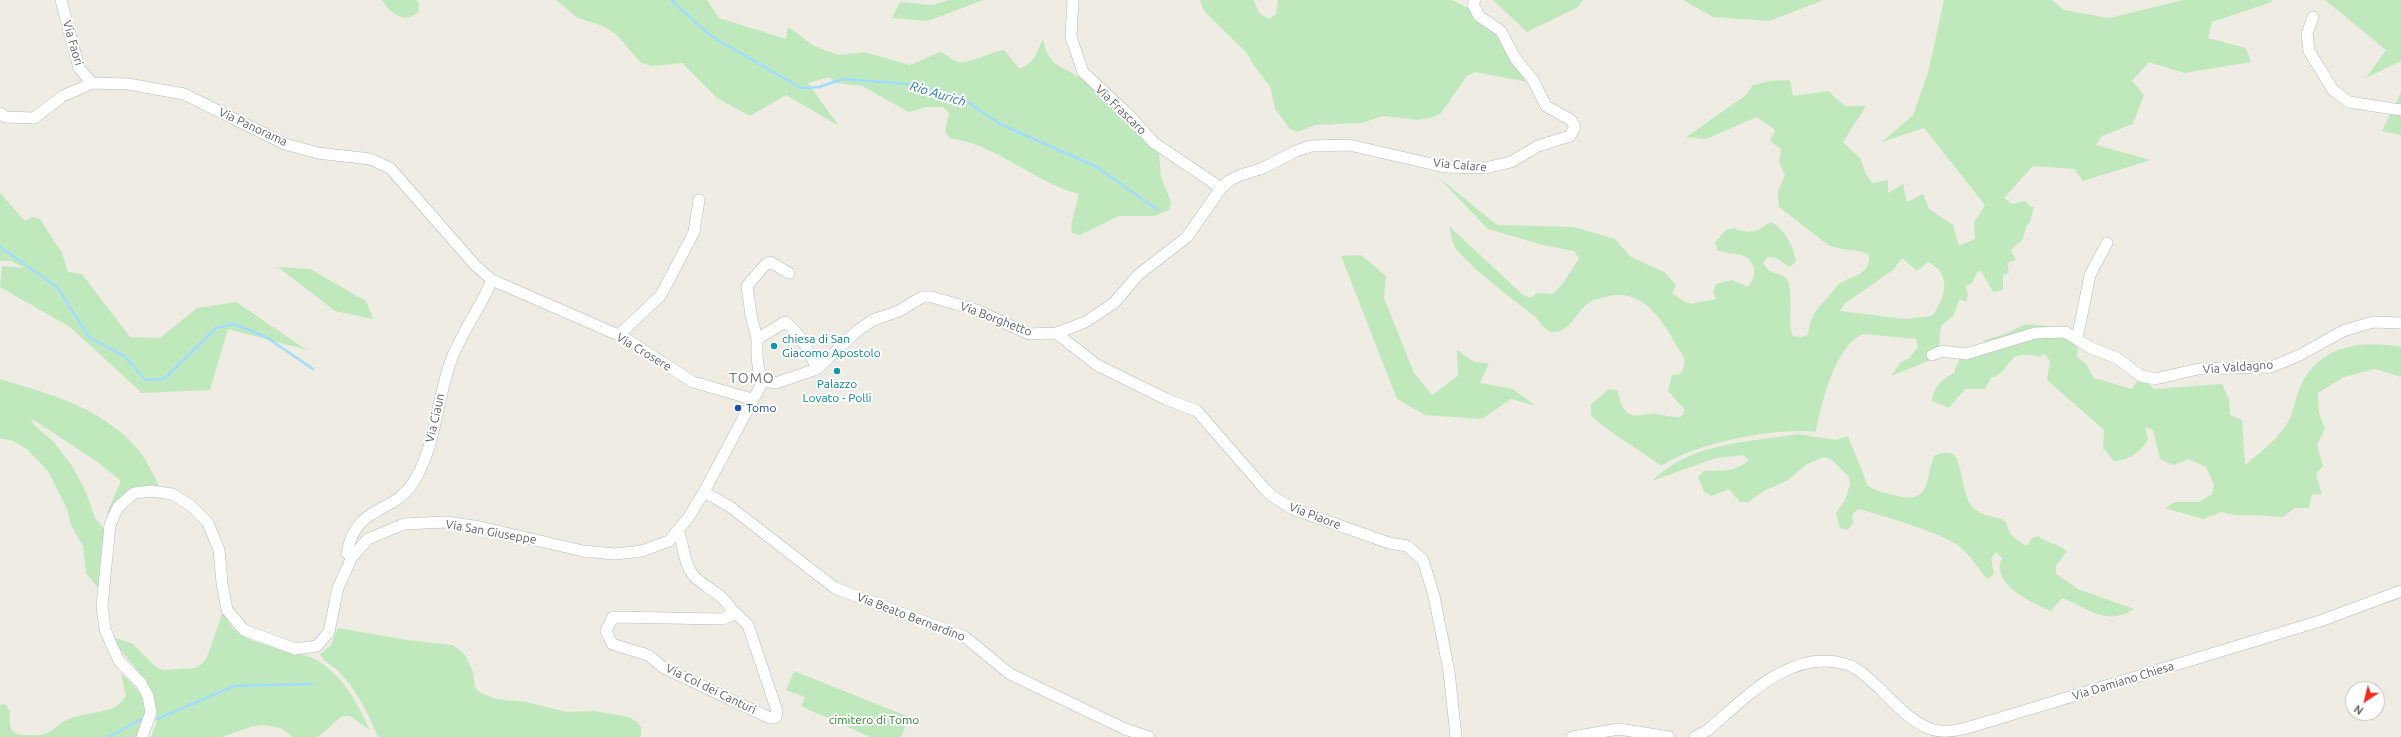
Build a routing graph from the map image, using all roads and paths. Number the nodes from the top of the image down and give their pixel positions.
1 (61, 0) edge
2 (1073, 0) edge
3 (1475, 0) edge
4 (2313, 17) dead end
5 (92, 83) junction
6 (2401, 110) edge
7 (0, 113) edge
8 (1221, 188) junction
9 (699, 200) dead end
10 (2107, 243) dead end
11 (789, 273) dead end
12 (492, 280) junction
13 (2401, 323) edge
14 (1056, 333) junction
15 (619, 335) junction
16 (757, 339) junction
17 (2077, 339) junction
18 (1932, 355) dead end
19 (817, 369) junction
20 (763, 381) junction
21 (752, 399) junction
22 (704, 492) junction
23 (678, 530) junction
24 (352, 557) junction
25 (2401, 591) edge
26 (732, 610) junction
27 (142, 737) edge
28 (1149, 737) edge
29 (1456, 737) edge
30 (1572, 737) edge
31 (1669, 737) edge
32 (1695, 737) edge

1 - 5 street, Via Faori
2 - 8 street, Via Frascaro
3 - 8 street, Via Calare
4 - 6 street
5 - 7 street, Via Panorama
5 - 12 street, Via Panorama
8 - 14 street, Via Borghetto
9 - 15 street
10 - 17 street
11 - 16 street
12 - 15 street, Via Crosere
12 - 24 street, Via Ciaun
13 - 17 street, Via Valdagno
14 - 19 street, Via Borghetto
14 - 29 street, Via Piaore
15 - 21 street, Via Crosere
16 - 19 street
16 - 20 street
17 - 18 street, Via Valdagno
19 - 20 street, Via Borghetto
20 - 21 street, Via San Giuseppe
21 - 22 street, Via San Giuseppe
22 - 23 street, Via San Giuseppe
22 - 28 street, Via Beato Bernardino
23 - 24 street, Via San Giuseppe
23 - 26 street, Via Col dei Canturi
24 - 27 street, Via San Giuseppe
25 - 32 street, Via Damiano Chiesa
26 - 26 street, Via Col dei Canturi
30 - 31 street

